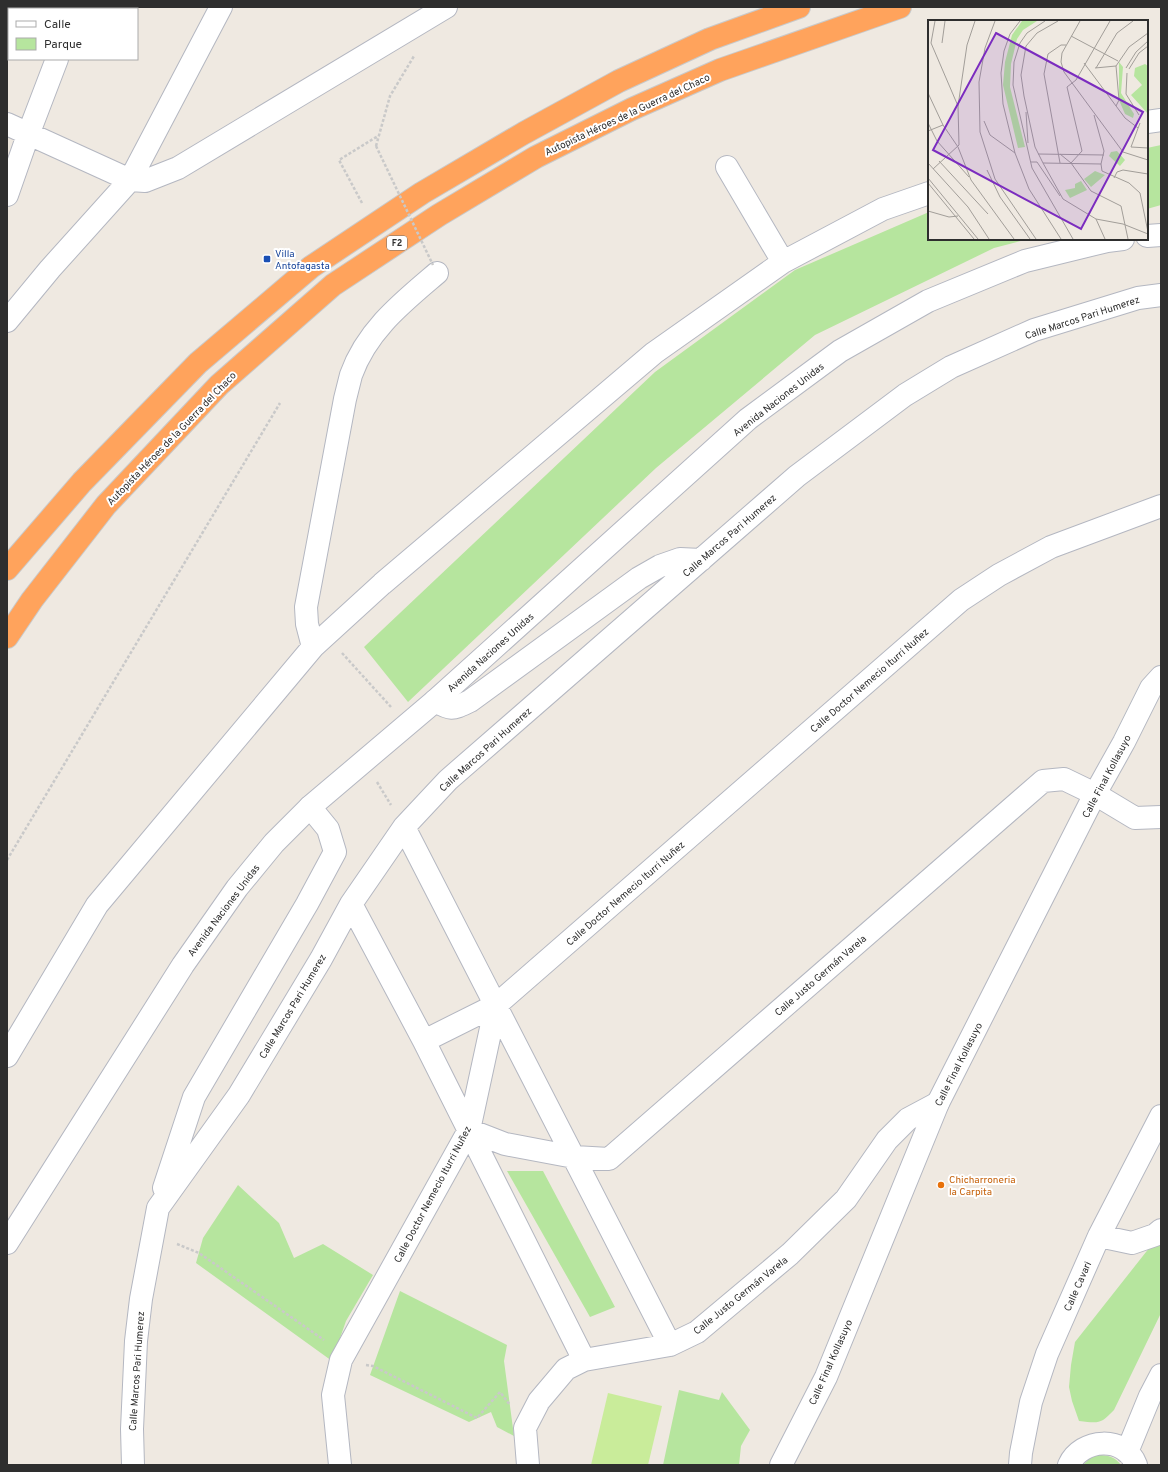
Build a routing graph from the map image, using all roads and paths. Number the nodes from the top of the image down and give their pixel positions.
1 (221, 7) edge
2 (444, 7) edge
3 (799, 7) edge
4 (900, 7) edge
5 (415, 55) dead end
6 (57, 60) edge
7 (1161, 120) edge
8 (1148, 122) edge
9 (7, 124) edge
10 (28, 135) junction
11 (379, 136) junction
12 (727, 167) dead end
13 (130, 180) junction
14 (928, 193) edge
15 (7, 195) edge
16 (374, 225) junction
17 (1161, 235) edge
18 (1148, 236) edge
19 (1115, 240) edge
20 (783, 262) junction
21 (435, 269) joint
22 (1161, 295) edge
23 (7, 321) edge
24 (280, 403) dead end
25 (1161, 506) edge
26 (701, 560) junction
27 (7, 569) edge
28 (7, 637) edge
29 (320, 642) junction
30 (1161, 677) edge
31 (435, 701) junction
32 (408, 725) junction
33 (365, 761) junction
34 (1095, 794) junction
35 (310, 807) junction
36 (1161, 817) edge
37 (404, 827) junction
38 (7, 860) edge
39 (351, 904) junction
40 (496, 1005) junction
41 (424, 1041) junction
42 (7, 1056) edge
43 (938, 1103) junction
44 (1161, 1116) edge
45 (469, 1130) junction
46 (574, 1157) junction
47 (158, 1208) junction
48 (1161, 1230) edge
49 (1099, 1236) junction
50 (7, 1243) edge
51 (670, 1345) junction
52 (584, 1360) junction
53 (1161, 1375) edge
54 (1131, 1459) edge
55 (133, 1465) edge
56 (340, 1465) edge
57 (528, 1465) edge
58 (781, 1465) edge
59 (1020, 1465) edge
60 (1069, 1465) edge

1 - 13 street
2 - 13 street
3 - 16 highway
4 - 28 highway, Autopista Héroes de la Guerra del Chaco / F2
5 - 11 path
6 - 10 street
7 - 8 street
9 - 10 street
10 - 13 street
10 - 15 street
11 - 16 path
11 - 21 path, bridge
12 - 20 street
13 - 23 street
14 - 20 street
16 - 27 highway
17 - 18 street
19 - 31 street, Avenida Naciones Unidas
20 - 29 street
21 - 29 street
22 - 26 street, Calle Marcos Pari Humerez
24 - 38 path
25 - 40 street, Calle Doctor Nemecio Iturri Nuñez
26 - 31 street
26 - 37 street, Calle Marcos Pari Humerez
29 - 32 path
29 - 42 street
30 - 34 street, Calle Final Kollasuyo
31 - 32 street, Avenida Naciones Unidas
32 - 33 street, Avenida Naciones Unidas
33 - 35 street, Avenida Naciones Unidas
33 - 37 path
34 - 36 street, Calle Justo Germán Varela
34 - 43 street, Calle Final Kollasuyo
34 - 46 street, Calle Justo Germán Varela
35 - 47 street
35 - 50 street, Avenida Naciones Unidas
37 - 39 street, Calle Marcos Pari Humerez
37 - 40 street
39 - 41 street
39 - 47 street, Calle Marcos Pari Humerez
40 - 41 street
40 - 45 street, Calle Doctor Nemecio Iturri Nuñez
40 - 46 street
41 - 45 street
43 - 51 street, Calle Justo Germán Varela
43 - 58 street, Calle Final Kollasuyo
44 - 49 street, Calle Cavari
45 - 46 street, Calle Justo Germán Varela
45 - 52 street
45 - 56 street, Calle Doctor Nemecio Iturri Nuñez
46 - 51 street
47 - 55 street, Calle Marcos Pari Humerez
48 - 49 street
49 - 59 street, Calle Cavari
51 - 52 street, Calle Justo Germán Varela
52 - 57 street, Calle Justo Germán Varela
53 - 54 street
54 - 60 street

